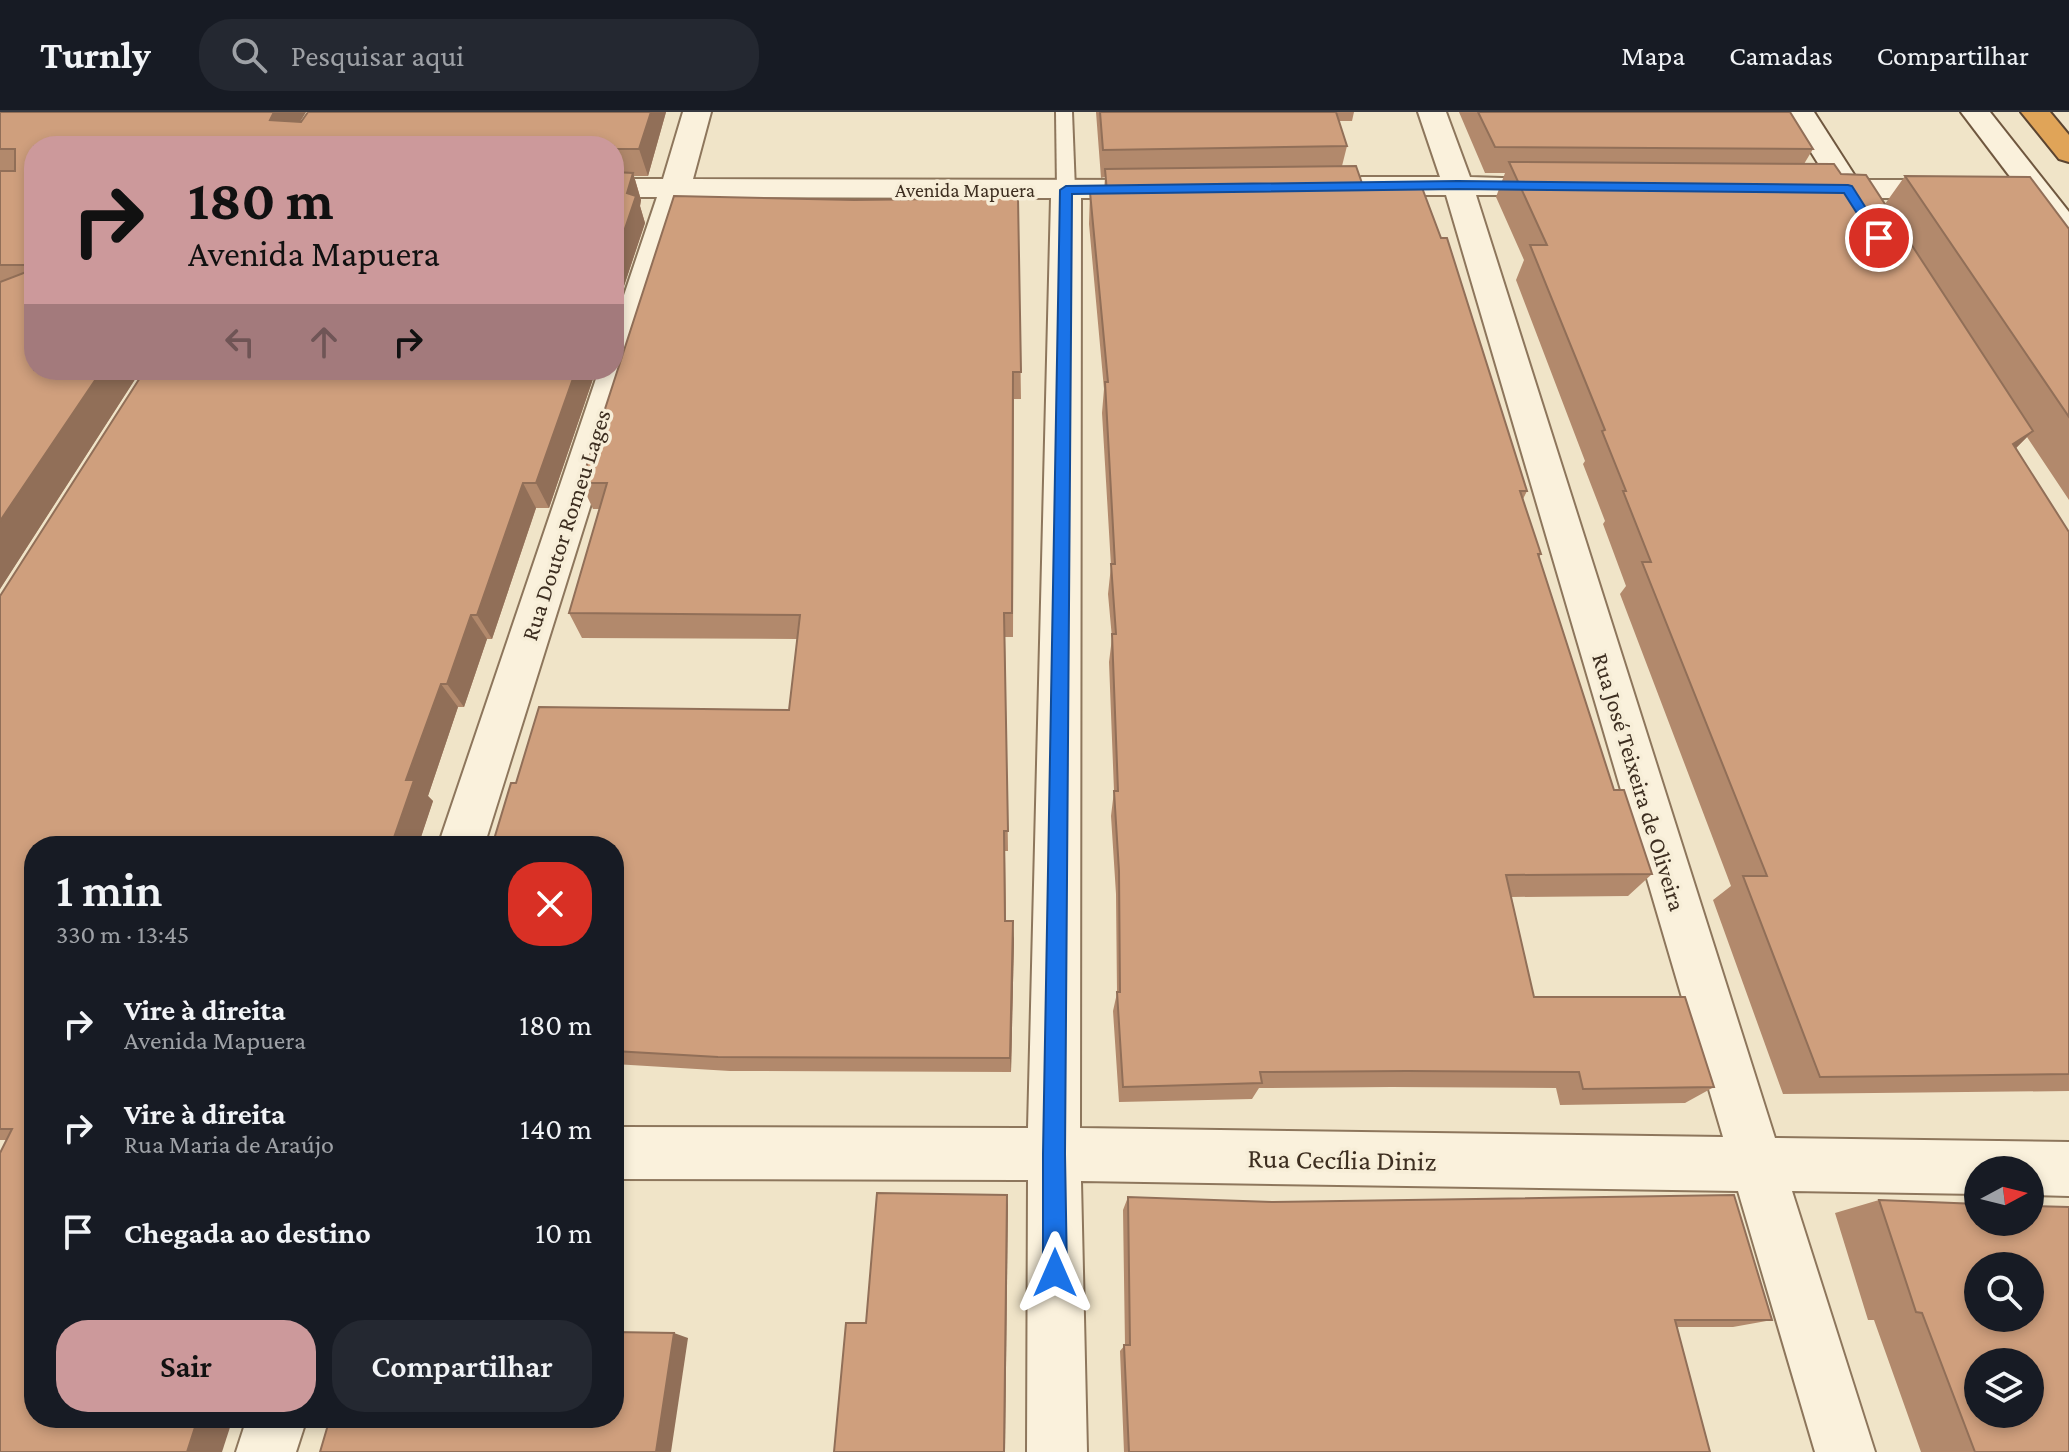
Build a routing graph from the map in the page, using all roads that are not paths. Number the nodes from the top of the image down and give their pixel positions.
1 (697, 112) edge
2 (1064, 112) edge
3 (1432, 112) edge
4 (1800, 112) edge
5 (1975, 112) edge
6 (2035, 112) edge
7 (2069, 153) edge
8 (1458, 185) junction
9 (1332, 186) edge
10 (1583, 186) edge
11 (624, 188) edge
12 (1191, 188) edge
13 (1785, 188) edge
14 (675, 189) junction
15 (1848, 189) junction
16 (2036, 189) junction
17 (1066, 190) junction
18 (2069, 233) edge
19 (1879, 238) edge
20 (624, 346) edge
21 (613, 380) edge
22 (464, 836) edge
23 (624, 1153) edge
24 (1054, 1154) junction
25 (1755, 1165) junction
26 (2069, 1169) edge
27 (274, 1428) edge
28 (266, 1452) edge
29 (1057, 1452) edge
30 (1845, 1452) edge

1 - 14 street, Rua Doutor Romeu Lages
2 - 17 lane
3 - 8 street, Rua José Teixeira de Oliveira
4 - 15 street
5 - 16 street
6 - 7 highway
8 - 9 street
8 - 10 street
8 - 25 street, Rua José Teixeira de Oliveira
11 - 14 street, Avenida Mapuera
12 - 17 street, Avenida Mapuera
13 - 15 street
14 - 17 street, Avenida Mapuera
14 - 20 street, Rua Doutor Romeu Lages
15 - 16 street
15 - 19 street
16 - 18 street
17 - 24 street
21 - 22 street, Rua Doutor Romeu Lages
23 - 24 street, Rua Cecília Diniz
24 - 25 street, Rua Cecília Diniz
24 - 29 street
25 - 26 street, Rua Cecília Diniz
25 - 30 street, Rua José Teixeira de Oliveira
27 - 28 street

